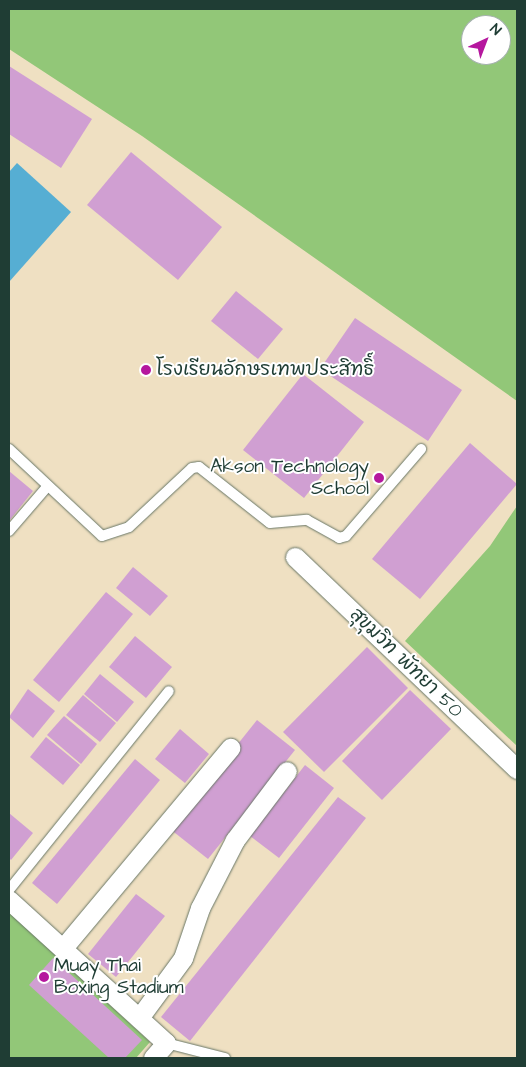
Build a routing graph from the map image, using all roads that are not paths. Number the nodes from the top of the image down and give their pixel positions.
1 (9, 449) edge
2 (421, 450) dead end
3 (47, 487) junction
4 (9, 531) edge
5 (294, 557) dead end
6 (169, 691) dead end
7 (230, 748) dead end
8 (517, 770) edge
9 (287, 771) dead end
10 (9, 890) edge
11 (9, 900) edge
12 (63, 948) junction
13 (139, 1018) junction
14 (166, 1043) junction
15 (153, 1058) edge
16 (225, 1058) edge

1 - 3 lane
2 - 3 lane
3 - 4 lane
5 - 8 street, สุขุมวิท พัทยา 50
6 - 10 lane
7 - 12 street
9 - 13 street
11 - 12 street
12 - 13 street
13 - 14 street
14 - 15 street
14 - 16 lane

